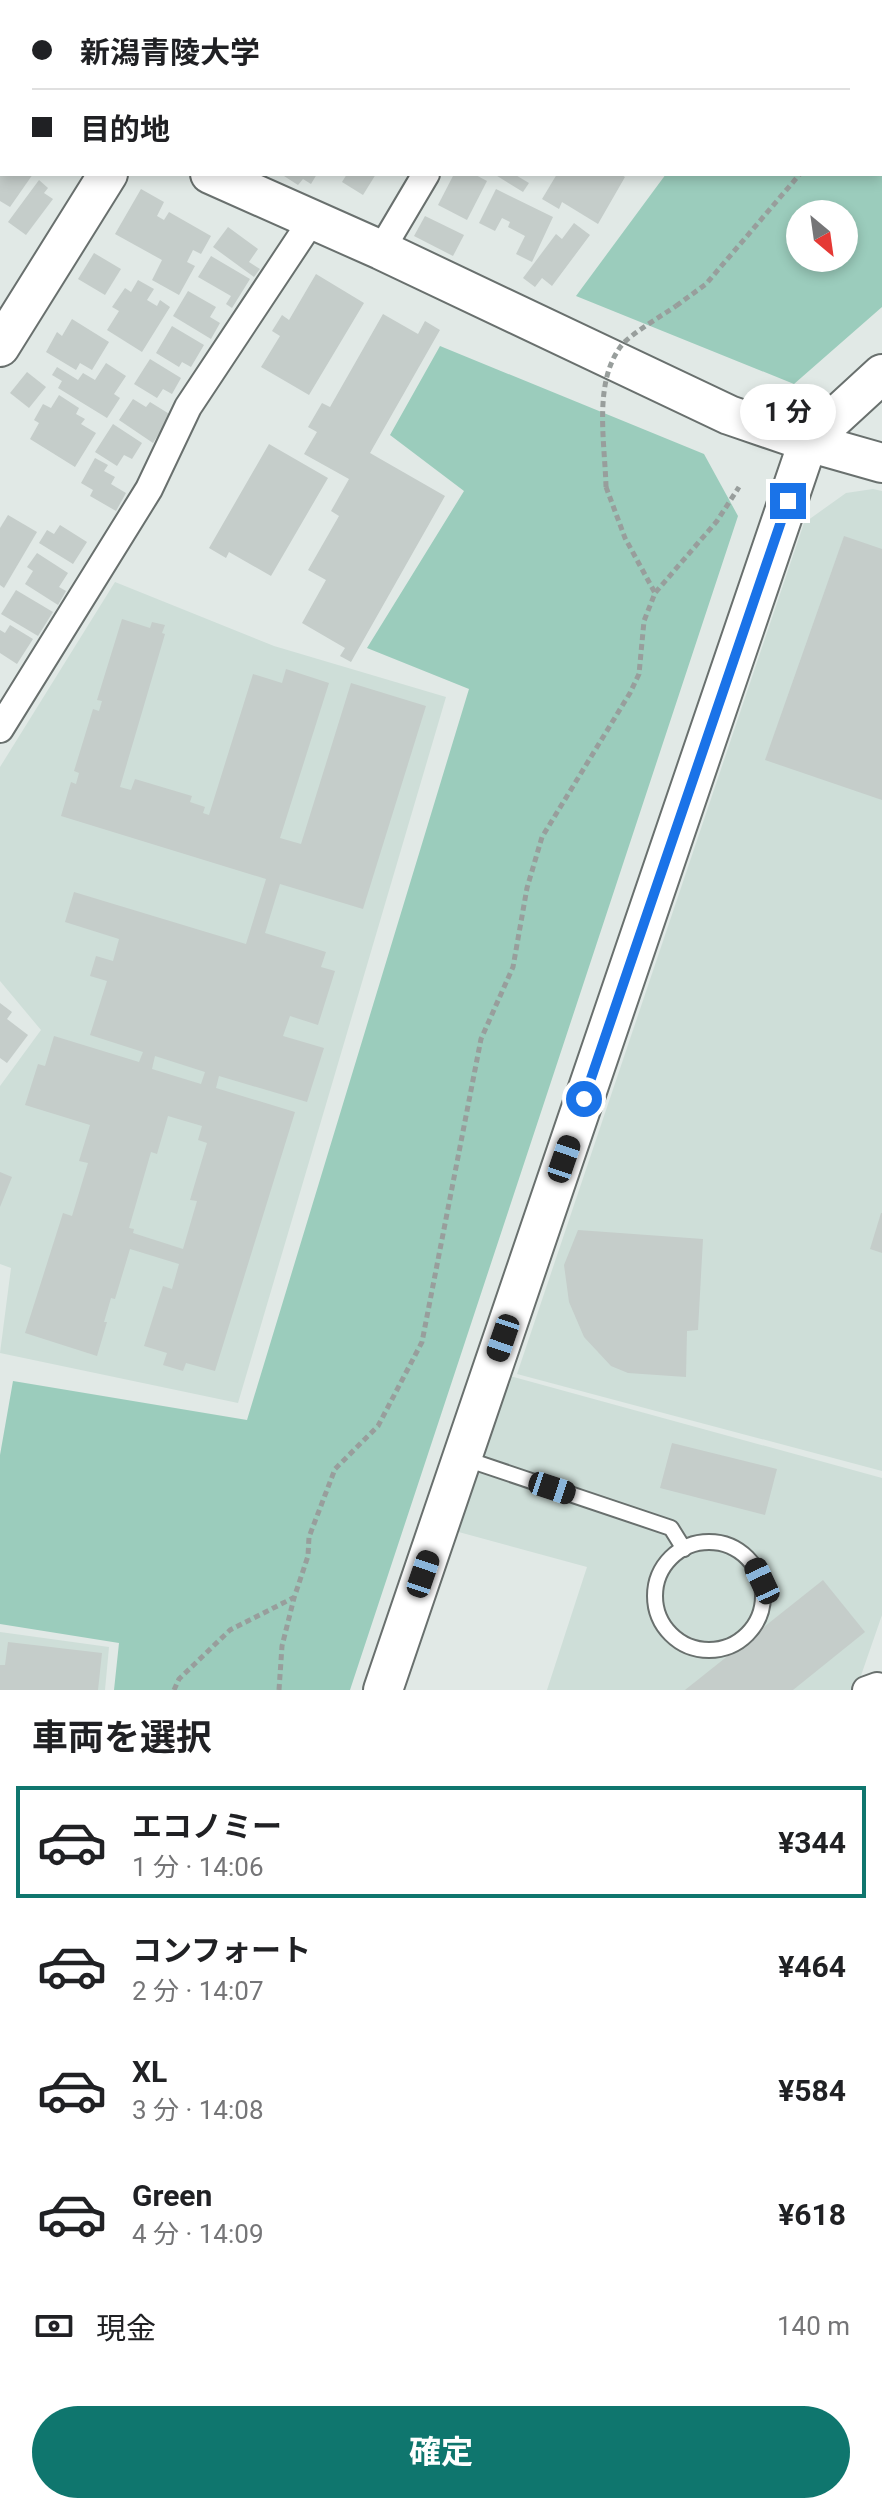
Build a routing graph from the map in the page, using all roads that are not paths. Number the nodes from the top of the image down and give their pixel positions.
1 (107, 176) edge
2 (214, 176) edge
3 (425, 176) edge
4 (312, 220) junction
5 (381, 250) junction
6 (0, 347) edge
7 (882, 374) edge
8 (808, 442) junction
9 (882, 463) edge
10 (0, 729) edge
11 (462, 1458) junction
12 (684, 1549) junction
13 (882, 1687) edge
14 (383, 1690) edge
15 (866, 1690) edge

1 - 6 street
2 - 4 street
3 - 5 street
4 - 5 street
4 - 10 street
5 - 8 street
7 - 8 street
8 - 9 street
8 - 11 street
11 - 12 lane
11 - 14 street
12 - 12 lane
13 - 15 street

